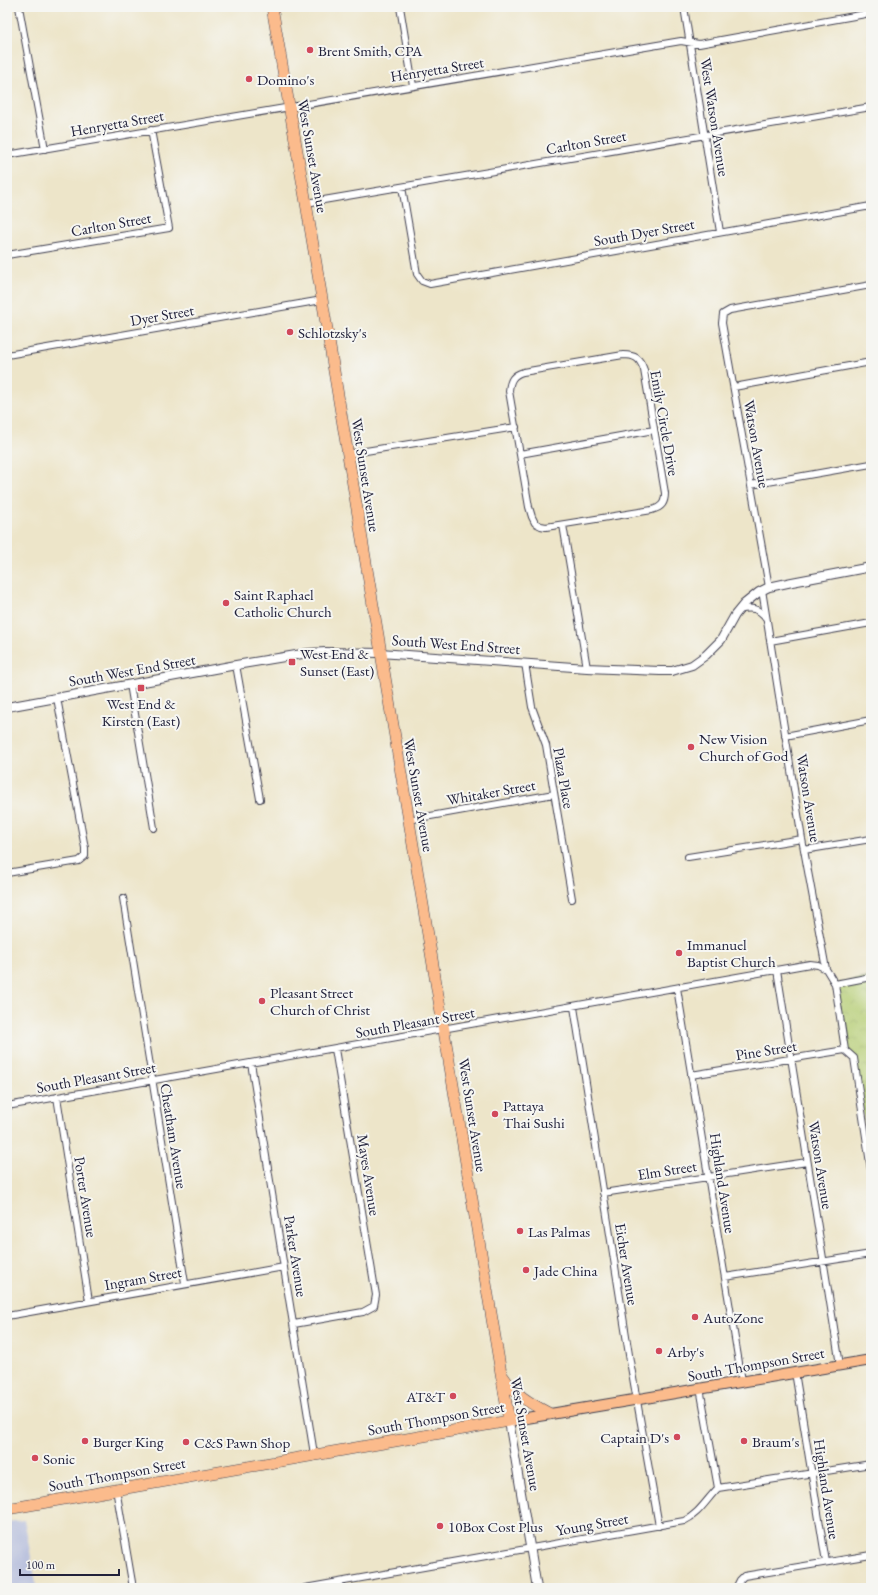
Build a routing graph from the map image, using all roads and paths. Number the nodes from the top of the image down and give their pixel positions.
1 (19, 7) edge
2 (272, 7) edge
3 (400, 7) edge
4 (684, 7) edge
5 (871, 13) edge
6 (689, 43) junction
7 (413, 86) junction
8 (289, 107) junction
9 (871, 107) edge
10 (151, 130) junction
11 (705, 135) junction
12 (45, 148) junction
13 (7, 155) edge
14 (402, 187) junction
15 (306, 203) junction
16 (871, 206) edge
17 (720, 232) junction
18 (7, 255) edge
19 (871, 285) edge
20 (322, 300) junction
21 (7, 355) edge
22 (871, 362) edge
23 (734, 387) junction
24 (516, 427) junction
25 (654, 430) junction
26 (347, 454) junction
27 (520, 454) junction
28 (871, 464) edge
29 (751, 485) junction
30 (563, 525) junction
31 (871, 567) edge
32 (765, 589) junction
33 (739, 610) junction
34 (767, 620) junction
35 (871, 623) edge
36 (770, 641) junction
37 (380, 653) junction
38 (525, 663) junction
39 (236, 665) junction
40 (587, 668) junction
41 (130, 684) junction
42 (57, 698) junction
43 (7, 707) edge
44 (871, 720) edge
45 (785, 736) junction
46 (554, 794) junction
47 (260, 799) dead end
48 (408, 820) junction
49 (154, 828) dead end
50 (871, 838) edge
51 (802, 839) junction
52 (804, 850) junction
53 (688, 858) dead end
54 (7, 874) edge
55 (123, 898) dead end
56 (572, 899) dead end
57 (826, 969) junction
58 (778, 970) junction
59 (871, 977) edge
60 (835, 984) junction
61 (677, 988) junction
62 (574, 1007) junction
63 (443, 1030) junction
64 (335, 1049) junction
65 (846, 1050) junction
66 (791, 1059) junction
67 (251, 1063) junction
68 (691, 1075) junction
69 (152, 1081) junction
70 (57, 1097) junction
71 (7, 1106) edge
72 (807, 1162) junction
73 (871, 1170) edge
74 (709, 1177) junction
75 (602, 1193) junction
76 (871, 1254) edge
77 (823, 1261) junction
78 (284, 1267) junction
79 (725, 1277) junction
80 (185, 1284) junction
81 (89, 1301) junction
82 (7, 1316) edge
83 (294, 1324) junction
84 (871, 1360) edge
85 (840, 1365) junction
86 (501, 1372) junction
87 (795, 1372) junction
88 (742, 1381) junction
89 (700, 1388) junction
90 (636, 1399) junction
91 (550, 1414) junction
92 (509, 1421) junction
93 (314, 1454) junction
94 (871, 1464) edge
95 (811, 1473) junction
96 (718, 1488) junction
97 (116, 1489) junction
98 (7, 1509) edge
99 (659, 1526) junction
100 (530, 1548) junction
101 (871, 1555) edge
102 (826, 1562) junction
103 (132, 1588) edge
104 (305, 1588) edge
105 (537, 1588) edge
106 (736, 1588) edge

1 - 12 street
2 - 8 highway, West Sunset Avenue
3 - 7 street
4 - 6 street, West Watson Avenue
5 - 6 street, Henryetta Street
6 - 7 street, Henryetta Street
6 - 11 street, West Watson Avenue
7 - 8 street, Henryetta Street
8 - 10 street, Henryetta Street
8 - 15 highway, West Sunset Avenue
9 - 11 street, Carlton Street
10 - 12 street, Henryetta Street
10 - 18 street, Carlton Street
11 - 14 street, Carlton Street
11 - 17 street, West Watson Avenue
12 - 13 street, Henryetta Street
14 - 15 street, Carlton Street
14 - 17 street, South Dyer Street
15 - 20 highway, West Sunset Avenue
16 - 17 street, South Dyer Street
19 - 23 street, Watson Avenue
20 - 21 street, Dyer Street
20 - 26 highway, West Sunset Avenue
22 - 23 street
23 - 29 street, Watson Avenue
24 - 25 street, Emily Circle Drive
24 - 26 street
24 - 27 street, Emily Circle Drive
25 - 27 street
25 - 30 street, Emily Circle Drive
26 - 37 highway, West Sunset Avenue
27 - 30 street, Emily Circle Drive
28 - 29 street
29 - 32 street, Watson Avenue
30 - 40 street
31 - 32 street, South West End Street
32 - 33 street, South West End Street
32 - 34 street, Watson Avenue
33 - 34 street
33 - 40 street, South West End Street
34 - 36 street, Watson Avenue
35 - 36 street
36 - 45 street, Watson Avenue
37 - 38 street, South West End Street
37 - 39 street, South West End Street
37 - 48 highway, West Sunset Avenue
38 - 40 street, South West End Street
38 - 46 street, Plaza Place
39 - 41 street, South West End Street
39 - 47 street
41 - 42 street, South West End Street
41 - 49 street
42 - 43 street, South West End Street
42 - 54 street
44 - 45 street
45 - 51 street, Watson Avenue
46 - 48 street, Whitaker Street
46 - 56 street, Plaza Place
48 - 63 highway, West Sunset Avenue
50 - 52 street
51 - 52 street, Watson Avenue
51 - 53 street
52 - 57 street, Watson Avenue
55 - 69 street, Cheatham Avenue
57 - 58 street, South Pleasant Street
57 - 60 street, Watson Avenue
58 - 61 street, South Pleasant Street
58 - 66 street, Watson Avenue
59 - 60 street
60 - 65 street
61 - 62 street, South Pleasant Street
61 - 68 street, Highland Avenue
62 - 63 street, South Pleasant Street
62 - 75 street, Eicher Avenue
63 - 64 street, South Pleasant Street
63 - 86 highway, West Sunset Avenue
64 - 67 street, South Pleasant Street
64 - 83 street, Mayes Avenue
65 - 66 street, Pine Street
65 - 73 street
66 - 68 street, Pine Street
66 - 72 street, Watson Avenue
67 - 69 street, South Pleasant Street
67 - 78 street, Parker Avenue
68 - 74 street, Highland Avenue
69 - 70 street, South Pleasant Street
69 - 80 street, Cheatham Avenue
70 - 71 street, South Pleasant Street
70 - 81 street, Porter Avenue
72 - 74 street, Elm Street
72 - 77 street, Watson Avenue
74 - 75 street, Elm Street
74 - 79 street, Highland Avenue
75 - 90 street, Eicher Avenue
76 - 77 street
77 - 79 street
77 - 85 street, Watson Avenue
78 - 80 street, Ingram Street
78 - 83 street, Parker Avenue
79 - 88 street, Highland Avenue
80 - 81 street, Ingram Street
81 - 82 street, Ingram Street
83 - 93 street, Parker Avenue
84 - 85 main road, South Thompson Street
85 - 87 main road, South Thompson Street
86 - 91 highway
86 - 92 highway, West Sunset Avenue
87 - 88 main road, South Thompson Street
87 - 95 street, Highland Avenue
88 - 89 main road, South Thompson Street
89 - 90 main road, South Thompson Street
89 - 96 street
90 - 91 main road, South Thompson Street
90 - 99 street, Eicher Avenue
91 - 92 main road, South Thompson Street
92 - 93 highway, South Thompson Street
92 - 100 street, West Sunset Avenue
93 - 97 highway, South Thompson Street
94 - 95 street
95 - 96 street
95 - 102 street, Highland Avenue
96 - 99 street, Young Street
97 - 98 highway, South Thompson Street
97 - 103 street
99 - 100 street, Young Street
100 - 104 street, Young Street
100 - 105 street, West Sunset Avenue
101 - 102 street
102 - 106 street

